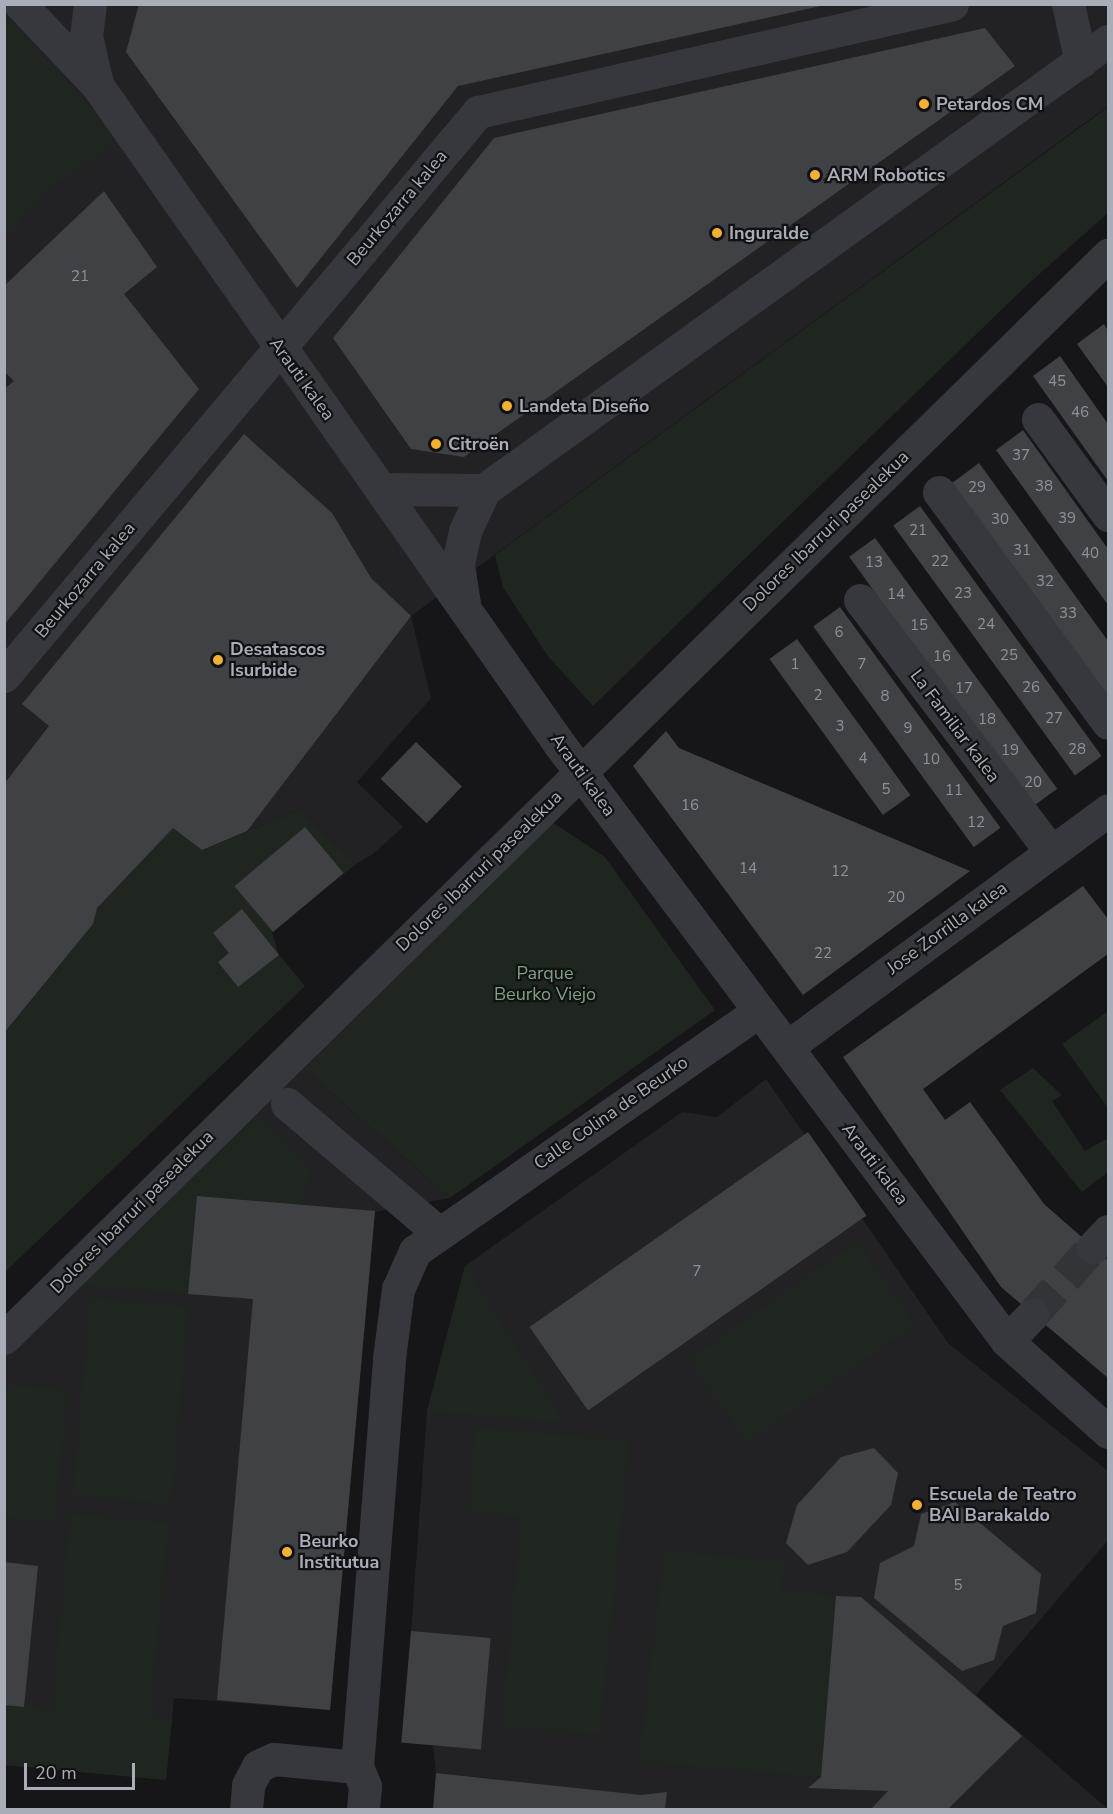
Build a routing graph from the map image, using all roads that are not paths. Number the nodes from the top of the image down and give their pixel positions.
1 (20, 4) edge
2 (90, 4) edge
3 (952, 4) edge
4 (1068, 4) edge
5 (1108, 41) edge
6 (1081, 62) junction
7 (97, 85) junction
8 (1108, 255) edge
9 (279, 347) junction
10 (1038, 419) dead end
11 (382, 489) junction
12 (484, 490) junction
13 (939, 492) dead end
14 (1108, 515) edge
15 (860, 600) dead end
16 (465, 608) junction
17 (4, 676) edge
18 (1108, 723) edge
19 (580, 772) junction
20 (1108, 810) edge
21 (1051, 852) junction
22 (759, 1011) junction
23 (787, 1047) junction
24 (287, 1104) dead end
25 (451, 1225) junction
26 (1033, 1314) tunnel mouth
27 (4, 1338) edge
28 (1008, 1341) junction
29 (1108, 1432) edge
30 (357, 1767) junction
31 (246, 1809) edge
32 (363, 1809) edge

1 - 7 street, Arauti kalea
2 - 7 street, Arauti kalea
3 - 9 street, Beurkozarra kalea
4 - 6 street
5 - 6 street
6 - 12 street
7 - 9 street, Arauti kalea
8 - 19 street, Dolores Ibarruri pasealekua
9 - 11 street, Arauti kalea
9 - 17 street, Beurkozarra kalea
10 - 14 street
11 - 12 street
11 - 16 street, Arauti kalea
12 - 16 street
13 - 18 street
15 - 21 street, La Familiar kalea
16 - 19 street, Arauti kalea
19 - 22 street, Arauti kalea
19 - 27 street, Dolores Ibarruri pasealekua
20 - 21 street, Jose Zorrilla kalea
21 - 23 street, Jose Zorrilla kalea
22 - 23 street, Arauti kalea
22 - 25 street, Calle Colina de Beurko
23 - 28 street, Arauti kalea
24 - 25 street
25 - 30 street, Calle Colina de Beurko
26 - 28 street
28 - 29 street, Arauti kalea
30 - 31 street
30 - 32 street

